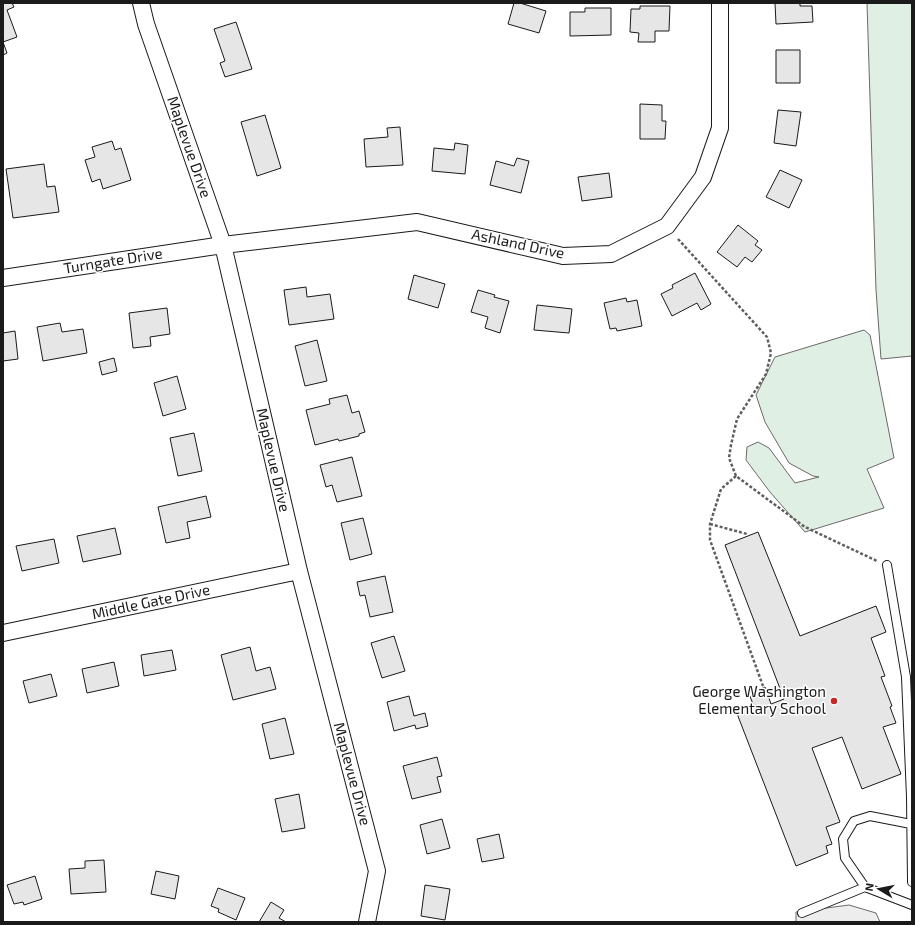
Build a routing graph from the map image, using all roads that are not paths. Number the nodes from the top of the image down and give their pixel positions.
1 (141, 3) edge
2 (720, 3) edge
3 (222, 244) junction
4 (3, 278) edge
5 (887, 565) road end
6 (299, 571) junction
7 (3, 633) edge
8 (911, 824) junction
9 (912, 882) edge
10 (865, 887) junction
11 (912, 905) edge
12 (802, 913) dead end
13 (366, 922) edge

1 - 3 street, Maplevue Drive
2 - 3 street, Ashland Drive
3 - 4 street, Turngate Drive
3 - 6 street, Maplevue Drive
5 - 8 lane
6 - 7 street, Middle Gate Drive
6 - 13 street, Maplevue Drive
8 - 9 lane
8 - 10 lane
10 - 11 lane
10 - 12 lane

